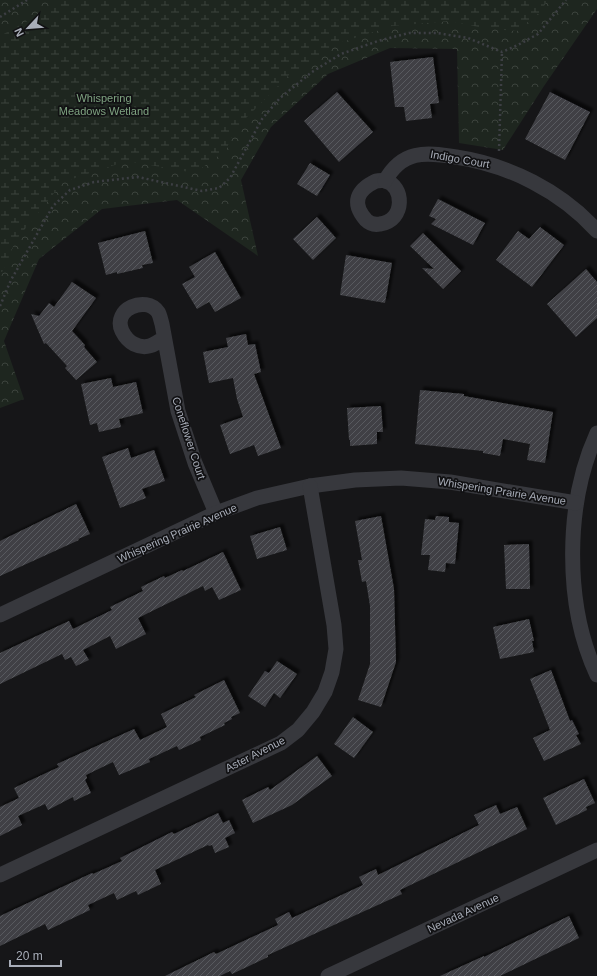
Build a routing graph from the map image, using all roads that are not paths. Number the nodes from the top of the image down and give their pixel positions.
1 (385, 181) dead end
2 (597, 231) edge
3 (164, 338) dead end
4 (597, 433) edge
5 (310, 486) junction
6 (576, 503) junction
7 (216, 513) junction
8 (0, 615) edge
9 (597, 675) edge
10 (597, 850) edge
11 (0, 875) edge
12 (328, 976) edge

1 - 2 street, Indigo Court
3 - 7 street, Coneflower Court
4 - 6 street
5 - 6 street, Whispering Prairie Avenue
5 - 7 street, Whispering Prairie Avenue
5 - 11 street, Aster Avenue
6 - 9 street
7 - 8 street, Whispering Prairie Avenue
10 - 12 street, Nevada Avenue

